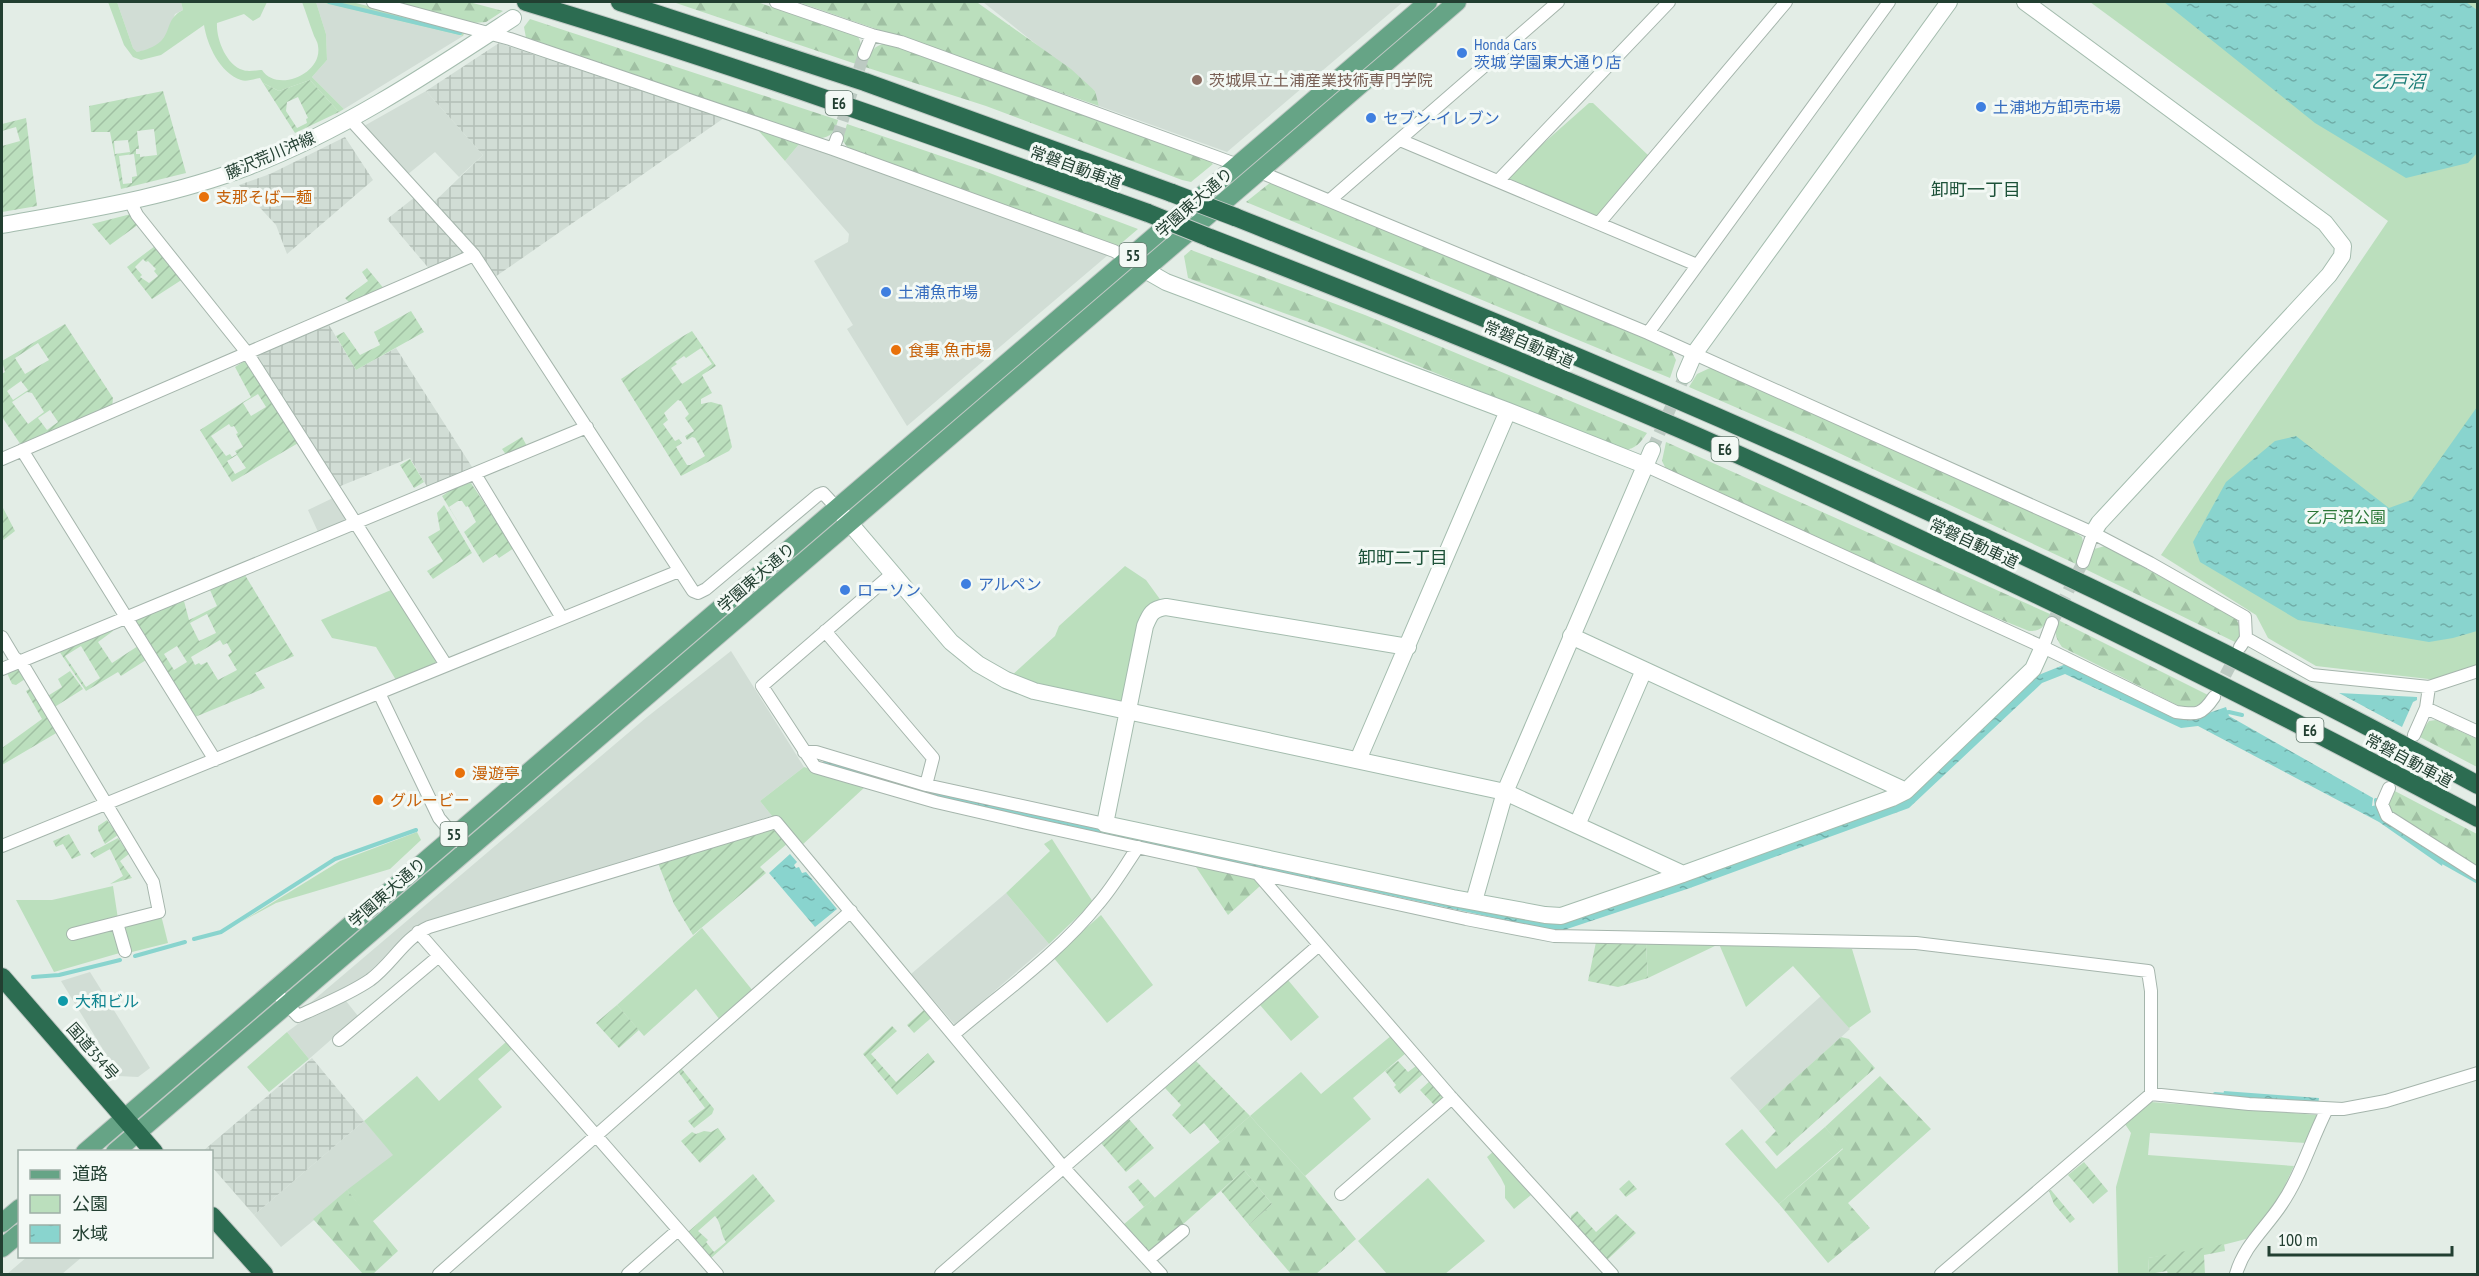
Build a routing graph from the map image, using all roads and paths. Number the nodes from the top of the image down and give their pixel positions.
1 (373, 2) edge
2 (526, 2) edge
3 (620, 2) edge
4 (776, 2) edge
5 (1428, 2) edge
6 (1457, 2) edge
7 (1558, 2) edge
8 (1669, 2) edge
9 (1786, 2) edge
10 (1889, 2) edge
11 (1948, 2) edge
12 (2025, 2) edge
13 (513, 18) dead end
14 (490, 33) junction
15 (872, 35) junction
16 (864, 54) tunnel mouth
17 (350, 119) junction
18 (1400, 140) junction
19 (1238, 165) junction
20 (1260, 172) junction
21 (1498, 181) junction
22 (1330, 200) junction
23 (130, 201) junction
24 (1599, 223) junction
25 (2, 225) edge
26 (474, 255) junction
27 (1128, 259) junction
28 (1697, 265) junction
29 (1145, 270) junction
30 (1648, 333) junction
31 (248, 354) junction
32 (1694, 354) junction
33 (1685, 375) tunnel mouth
34 (972, 393) junction
35 (985, 408) junction
36 (1508, 411) junction
37 (587, 427) junction
38 (22, 450) junction
39 (1652, 450) tunnel mouth
40 (2, 459) edge
41 (1644, 465) junction
42 (475, 474) junction
43 (836, 507) junction
44 (848, 523) junction
45 (356, 524) junction
46 (2093, 533) junction
47 (2083, 562) tunnel mouth
48 (679, 571) junction
49 (893, 573) junction
50 (127, 618) junction
51 (562, 618) junction
52 (2052, 623) tunnel mouth
53 (825, 632) junction
54 (1571, 636) junction
55 (2, 637) edge
56 (1408, 647) junction
57 (2043, 647) junction
58 (2243, 648) junction
59 (19, 662) junction
60 (446, 665) junction
61 (2, 669) edge
62 (1644, 670) junction
63 (2478, 671) edge
64 (2429, 687) junction
65 (2221, 692) junction
66 (379, 693) junction
67 (2426, 708) junction
68 (1127, 711) junction
69 (2478, 732) edge
70 (2409, 740) junction
71 (804, 752) junction
72 (215, 760) junction
73 (1358, 760) junction
74 (2390, 780) junction
75 (926, 785) junction
76 (2478, 785) edge
77 (1906, 791) junction
78 (1505, 792) junction
79 (106, 805) junction
80 (2478, 818) edge
81 (1105, 824) junction
82 (1577, 825) junction
83 (453, 835) junction
84 (2, 846) edge
85 (1138, 847) junction
86 (466, 850) junction
87 (1258, 874) junction
88 (1683, 874) junction
89 (2478, 874) edge
90 (1474, 902) junction
91 (851, 911) junction
92 (117, 923) junction
93 (418, 932) junction
94 (73, 934) dead end
95 (1319, 945) junction
96 (125, 951) dead end
97 (439, 956) junction
98 (2, 977) edge
99 (274, 990) junction
100 (286, 1004) junction
101 (954, 1034) junction
102 (339, 1040) dead end
103 (2478, 1073) edge
104 (2151, 1094) junction
105 (1452, 1098) junction
106 (2327, 1109) junction
107 (124, 1118) junction
108 (138, 1133) junction
109 (596, 1136) junction
110 (86, 1150) edge
111 (117, 1150) edge
112 (152, 1150) edge
113 (1063, 1167) junction
114 (1341, 1194) dead end
115 (18, 1210) edge
116 (213, 1217) edge
117 (2, 1223) edge
118 (678, 1230) junction
119 (1183, 1231) dead end
120 (18, 1235) edge
121 (2, 1248) edge
122 (1148, 1260) junction
123 (264, 1275) edge
124 (439, 1275) edge
125 (628, 1275) edge
126 (717, 1275) edge
127 (941, 1275) edge
128 (1161, 1275) edge
129 (1612, 1275) edge
130 (1941, 1275) edge
131 (2236, 1275) edge

1 - 14 street
2 - 65 highway, 常磐自動車道 / E6, bridge
3 - 58 highway, 常磐自動車道 / E6, bridge
4 - 15 street
5 - 19 main road, 学園東大通り / 55
6 - 20 main road, 学園東大通り / 55
7 - 18 street
8 - 21 street
9 - 24 street
10 - 28 street
11 - 32 street
12 - 46 street
13 - 14 street, 藤沢荒川沖線
14 - 17 street, 藤沢荒川沖線
14 - 27 street
15 - 16 street
15 - 19 street
17 - 23 street, 藤沢荒川沖線
17 - 26 street
18 - 21 street
18 - 22 street
19 - 27 main road, 学園東大通り / 55
20 - 22 street
20 - 29 main road, 学園東大通り / 55
21 - 24 street
22 - 30 street
23 - 25 street, 藤沢荒川沖線
23 - 31 street
24 - 28 street
26 - 31 street
26 - 37 street
27 - 34 main road, 学園東大通り / 55
28 - 30 street
29 - 35 main road, 学園東大通り / 55
29 - 36 street
30 - 32 street
31 - 38 street
31 - 45 street
32 - 33 street
32 - 46 street
34 - 35 street
34 - 43 main road, 学園東大通り / 55
35 - 44 main road, 学園東大通り / 55
36 - 41 street
36 - 56 street
37 - 42 street
37 - 48 street
38 - 40 street
38 - 50 street
39 - 41 street
41 - 54 street
41 - 57 street
42 - 45 street
42 - 51 street
43 - 44 street
43 - 48 street
43 - 83 main road, 学園東大通り / 55
44 - 49 street
44 - 86 main road, 学園東大通り / 55
45 - 50 street
45 - 60 street
46 - 47 street
46 - 58 street
48 - 51 street
49 - 53 street
49 - 68 street
50 - 59 street
50 - 72 street
51 - 60 street
52 - 57 street
53 - 71 street
53 - 75 street
54 - 62 street
54 - 78 street
55 - 59 street
56 - 68 street
56 - 73 street
57 - 65 street
57 - 77 street
58 - 64 street
58 - 70 highway, 常磐自動車道 / E6
59 - 61 street
59 - 79 street
60 - 66 street
62 - 77 street
62 - 82 street
63 - 64 street
64 - 67 street
65 - 74 highway, 常磐自動車道 / E6
66 - 72 street
66 - 83 street
67 - 69 street
67 - 70 street
68 - 73 street
68 - 81 street
70 - 76 highway, 常磐自動車道 / E6
71 - 75 street
71 - 85 street
72 - 79 street
73 - 78 street
74 - 80 highway, 常磐自動車道 / E6
74 - 89 street
75 - 81 street
77 - 88 street
78 - 82 street
78 - 90 street
79 - 84 street
79 - 92 street
81 - 90 street
82 - 88 street
83 - 86 street
83 - 99 main road, 学園東大通り / 55
85 - 87 street
85 - 101 street
86 - 100 main road, 学園東大通り / 55
87 - 95 street
87 - 104 street
88 - 90 street
91 - 93 street
91 - 101 street
91 - 109 street
92 - 94 street
92 - 96 street
93 - 97 street
93 - 100 street
95 - 105 street
95 - 113 street
97 - 102 street
97 - 109 street
98 - 107 highway, 国道354号
99 - 100 street
99 - 107 main road, 学園東大通り / 55
100 - 108 main road, 学園東大通り / 55
101 - 113 street
103 - 106 street
104 - 106 street
104 - 130 street
105 - 114 street
105 - 129 street
106 - 131 street
107 - 108 highway, 国道354号
107 - 110 main road, 学園東大通り / 55
108 - 111 main road, 学園東大通り / 55
108 - 112 highway, 国道354号
109 - 118 street
109 - 124 street
113 - 122 street
113 - 127 street
115 - 117 main road
116 - 123 highway
118 - 125 street
118 - 126 street
119 - 122 street
120 - 121 main road
122 - 128 street

